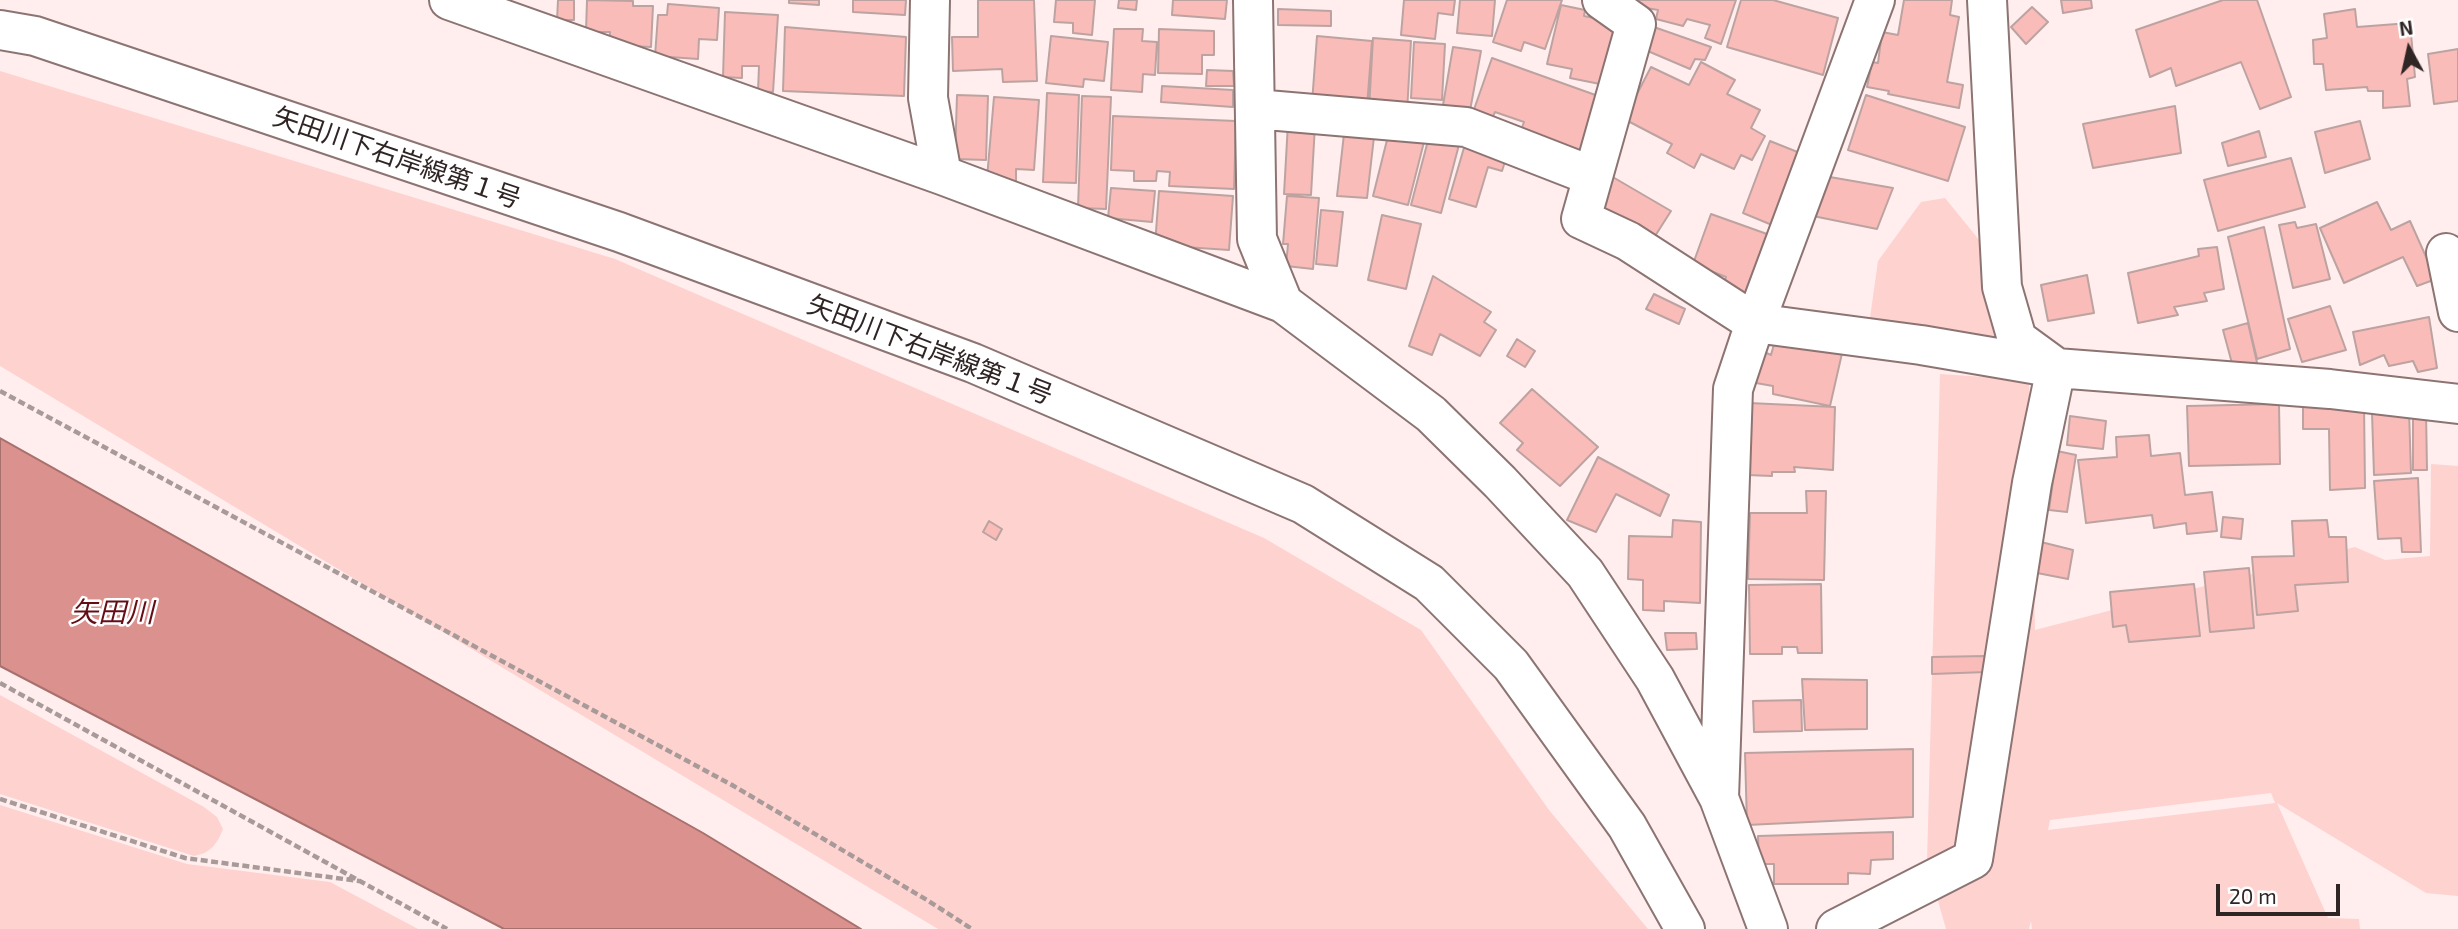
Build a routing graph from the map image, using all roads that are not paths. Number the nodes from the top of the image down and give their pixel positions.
1 (449, 0) edge
2 (930, 0) edge
3 (1253, 0) edge
4 (1602, 0) edge
5 (1875, 0) edge
6 (1987, 0) edge
7 (533, 15) edge
8 (0, 30) edge
9 (1255, 110) junction
10 (942, 175) junction
11 (1592, 176) junction
12 (2446, 253) dead end
13 (1283, 303) junction
14 (2458, 312) edge
15 (1755, 323) junction
16 (2056, 368) junction
17 (2458, 404) edge
18 (1720, 798) junction
19 (1685, 929) edge
20 (1768, 929) edge
21 (1836, 929) edge

1 - 7 street
2 - 10 street
3 - 9 street
4 - 11 street
5 - 15 street
6 - 16 street
7 - 10 street
8 - 19 street, 矢田川下右岸線第１号
9 - 11 street
9 - 13 street
10 - 13 street
11 - 15 street
12 - 14 street
13 - 18 street
15 - 16 street
15 - 18 street
16 - 17 street
16 - 21 street
18 - 20 street

